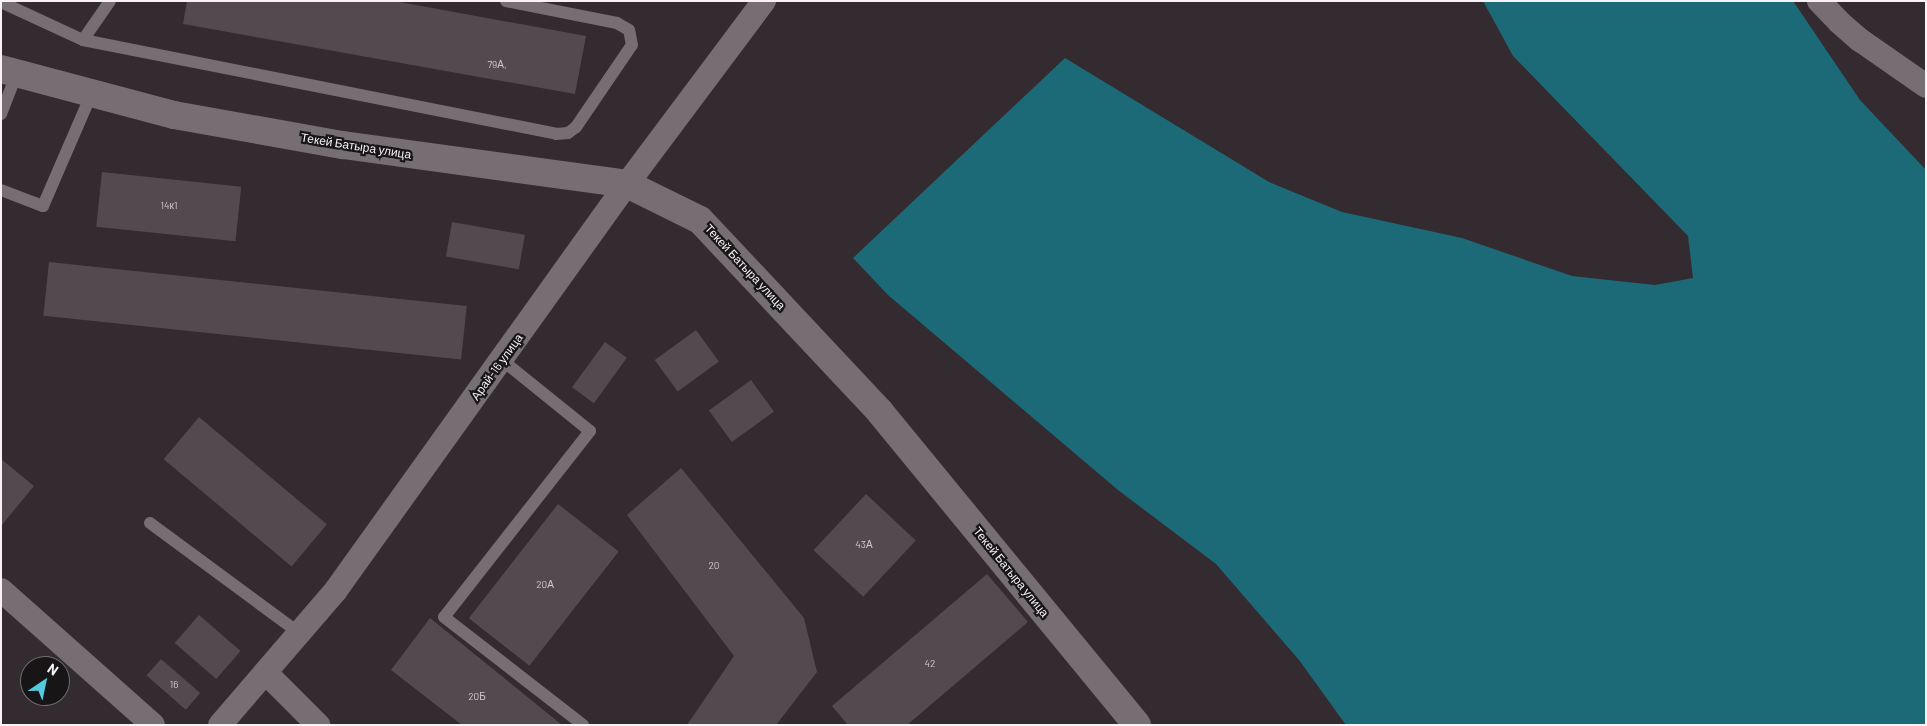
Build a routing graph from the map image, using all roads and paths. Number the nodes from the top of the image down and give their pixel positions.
1 (110, 1) edge
2 (506, 1) edge
3 (764, 1) edge
4 (1819, 1) edge
5 (1, 2) edge
6 (83, 40) junction
7 (9, 71) edge
8 (1926, 86) edge
9 (92, 93) junction
10 (1, 114) edge
11 (627, 184) junction
12 (1, 190) edge
13 (502, 360) junction
14 (150, 523) dead end
15 (1, 590) edge
16 (299, 633) junction
17 (266, 673) junction
18 (153, 725) edge
19 (220, 725) edge
20 (318, 725) edge
21 (584, 725) edge
22 (1137, 725) edge

1 - 6 lane
2 - 6 lane
3 - 11 street, Арай-16 улица
4 - 8 street
5 - 6 lane
7 - 9 street, Текей Батыра улица
7 - 10 lane
9 - 11 street, Текей Батыра улица
9 - 12 lane
11 - 13 street, Арай-16 улица
11 - 22 street, Текей Батыра улица
13 - 16 street, Арай-16 улица
13 - 21 lane
14 - 16 lane
15 - 18 street
16 - 17 street, Арай-16 улица
17 - 19 street, Арай-16 улица
17 - 20 street

